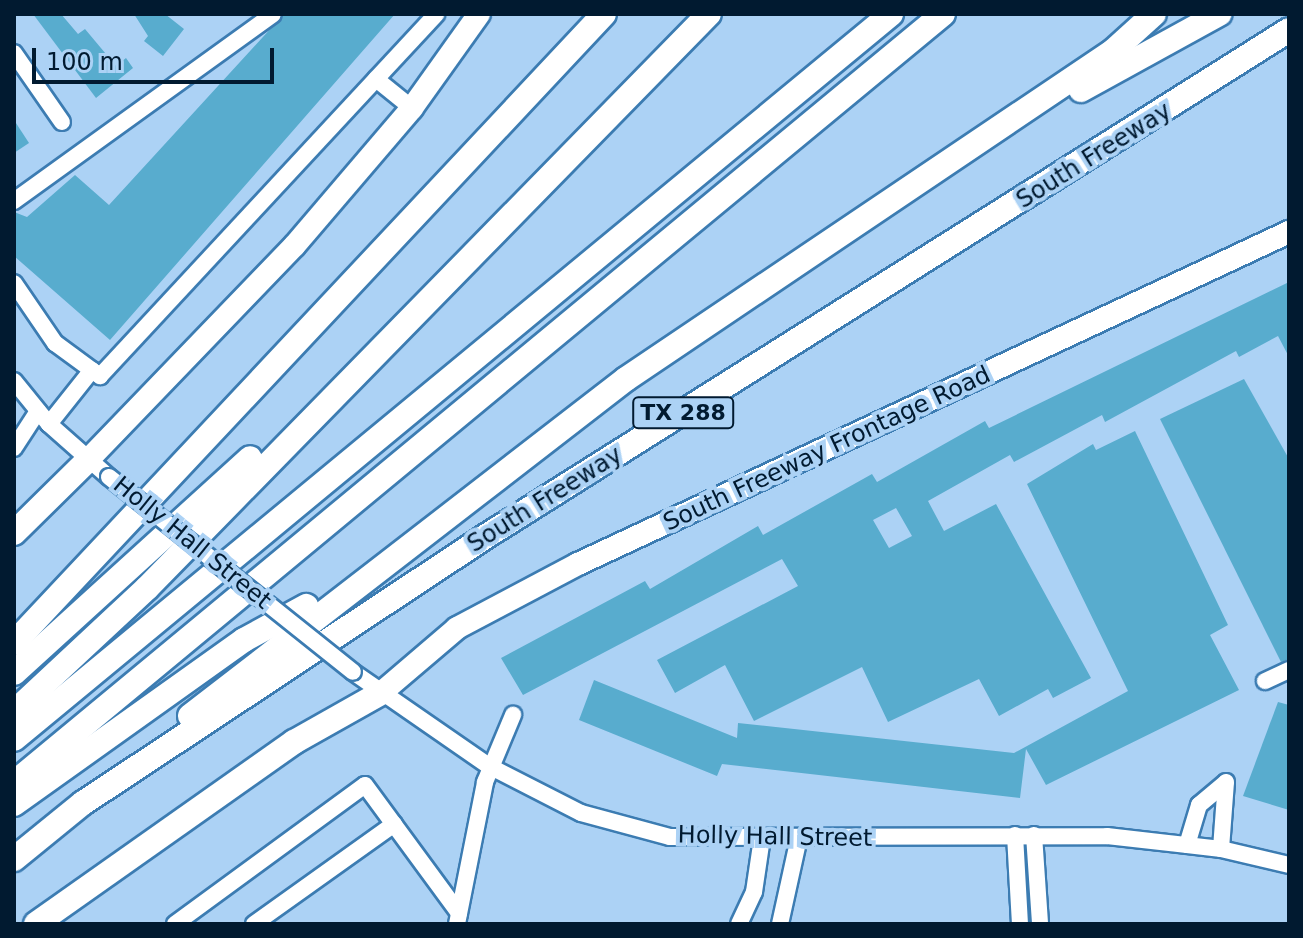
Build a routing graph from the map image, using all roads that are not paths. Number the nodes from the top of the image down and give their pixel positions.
1 (273, 14) edge
2 (436, 14) edge
3 (479, 14) edge
4 (604, 14) edge
5 (709, 14) edge
6 (891, 14) edge
7 (943, 14) edge
8 (1154, 14) edge
9 (1219, 14) edge
10 (1289, 30) edge
11 (14, 53) edge
12 (376, 79) junction
13 (412, 108) junction
14 (62, 122) dead end
15 (949, 164) junction
16 (14, 201) edge
17 (1289, 232) edge
18 (14, 283) edge
19 (389, 334) junction
20 (92, 370) junction
21 (14, 381) edge
22 (44, 417) junction
23 (14, 448) edge
24 (88, 460) junction
25 (14, 533) edge
26 (364, 575) junction
27 (14, 643) edge
28 (1289, 670) edge
29 (14, 673) edge
30 (1265, 681) dead end
31 (381, 693) junction
32 (14, 712) edge
33 (513, 715) dead end
34 (14, 739) edge
35 (489, 766) junction
36 (14, 783) edge
37 (83, 803) junction
38 (14, 804) edge
39 (394, 824) junction
40 (1015, 835) junction
41 (1034, 835) junction
42 (762, 838) junction
43 (798, 842) junction
44 (1187, 845) junction
45 (1221, 849) junction
46 (14, 859) edge
47 (1289, 865) edge
48 (458, 918) edge
49 (36, 924) edge
50 (175, 924) edge
51 (254, 924) edge
52 (739, 924) edge
53 (780, 924) edge
54 (1020, 924) edge
55 (1040, 924) edge

1 - 16 street
2 - 12 street
3 - 13 main road
4 - 27 highway
5 - 19 highway
6 - 34 highway
7 - 36 highway
8 - 15 highway
9 - 15 highway
10 - 37 highway, South Freeway / TX 288
11 - 14 street
12 - 13 street
12 - 20 street
13 - 24 main road
15 - 26 highway
17 - 31 main road, South Freeway Frontage Road
18 - 20 street
19 - 29 highway
19 - 32 highway
20 - 22 street
21 - 22 street, Holly Hall Street
22 - 23 street
22 - 24 street, Holly Hall Street
24 - 25 highway
24 - 31 street, Holly Hall Street, bridge
26 - 37 highway
26 - 38 highway
28 - 30 street
31 - 35 street, Holly Hall Street
31 - 49 highway
33 - 35 street
35 - 42 street, Holly Hall Street
35 - 48 street
37 - 46 highway, South Freeway / TX 288
39 - 48 street
39 - 50 street
39 - 51 street
40 - 41 street, Holly Hall Street
40 - 43 street, Holly Hall Street
40 - 54 street
41 - 44 street, Holly Hall Street
41 - 55 street
42 - 43 street, Holly Hall Street
42 - 52 street
43 - 53 street
44 - 45 street, Holly Hall Street
44 - 45 street
45 - 47 street, Holly Hall Street

